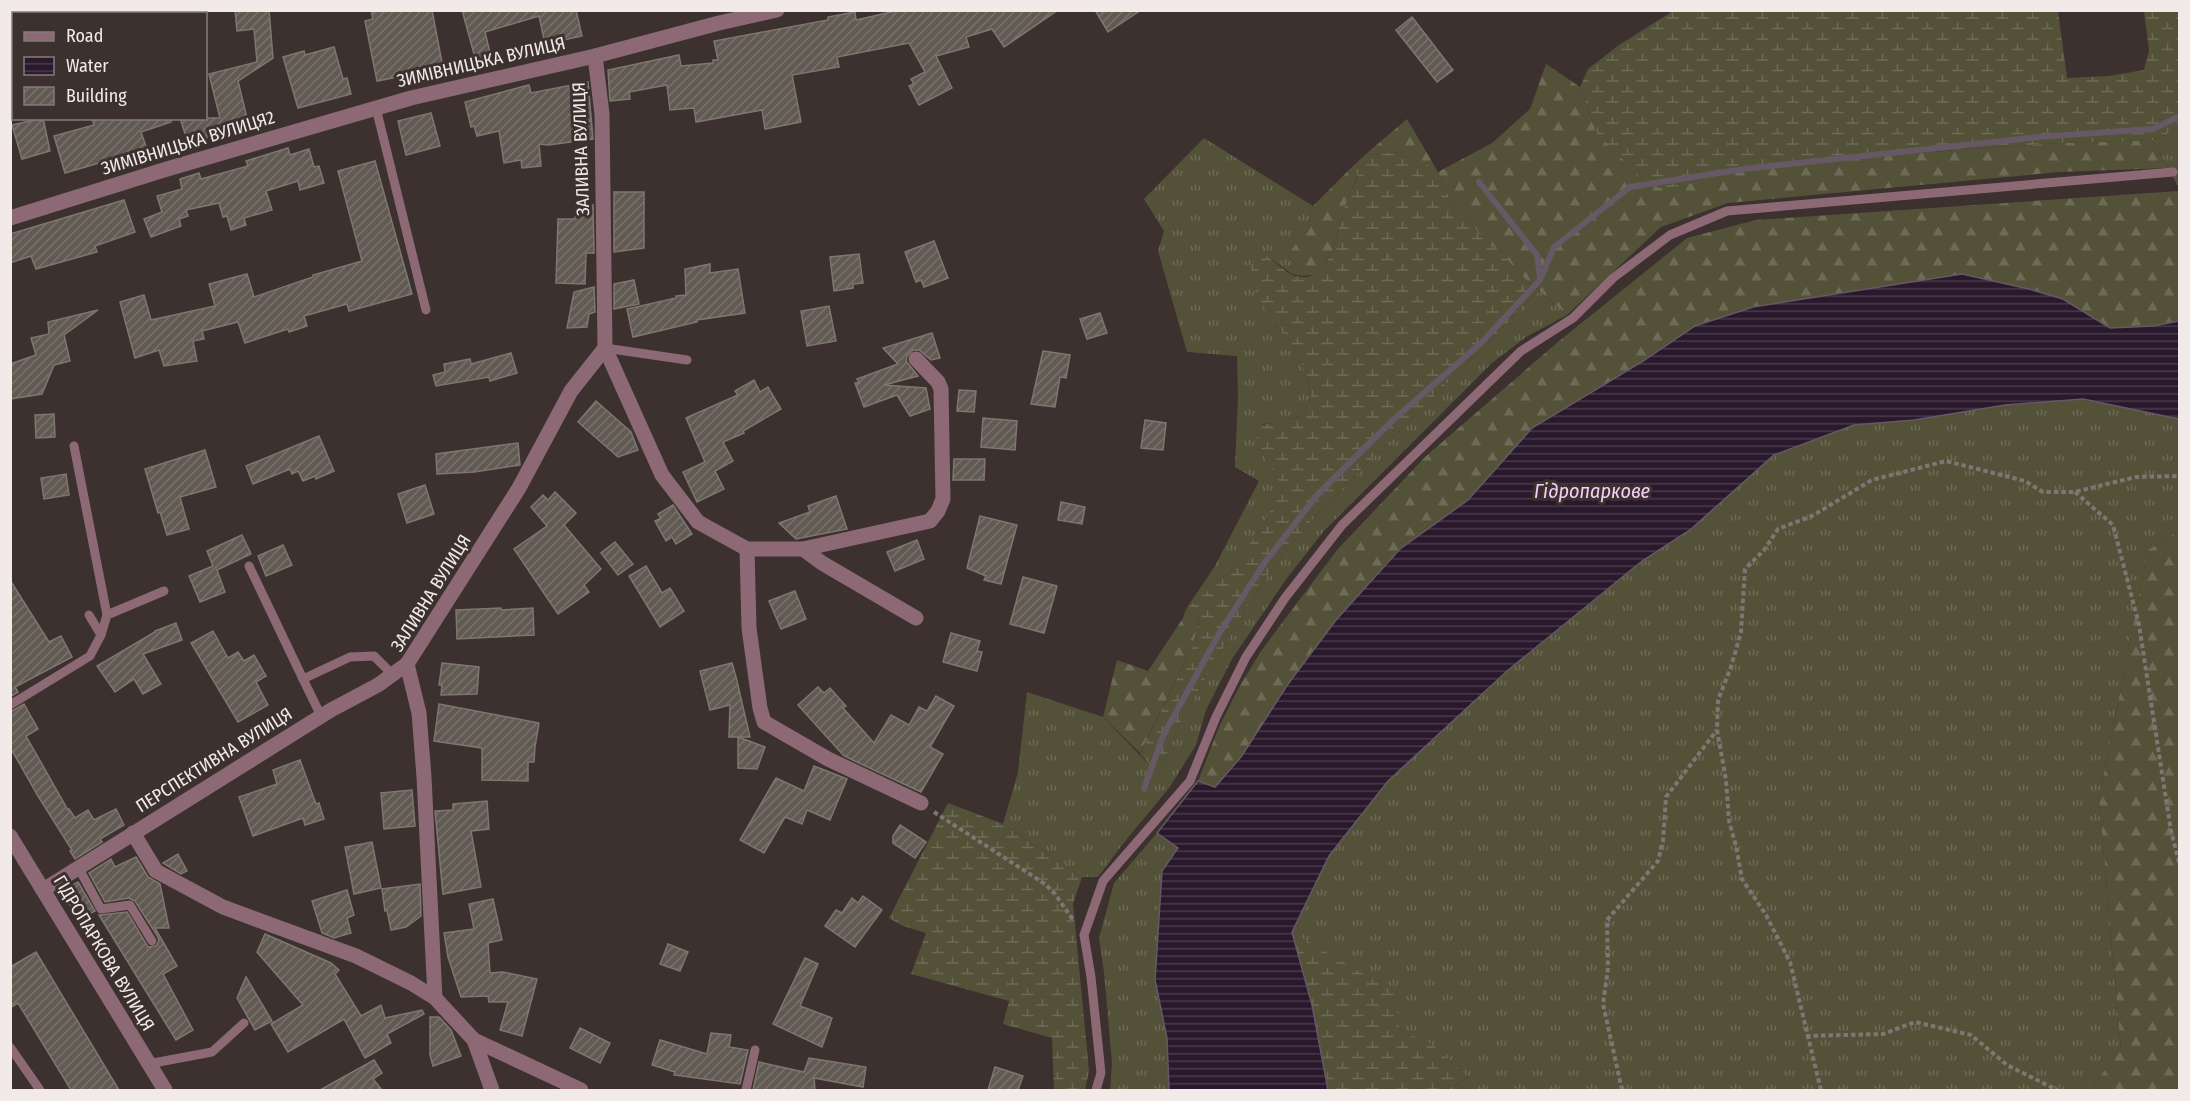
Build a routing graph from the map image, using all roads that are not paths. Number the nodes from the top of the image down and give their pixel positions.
1 (777, 10) edge
2 (596, 56) junction
3 (376, 108) junction
4 (2173, 172) dead end
5 (10, 218) edge
6 (426, 310) dead end
7 (605, 348) junction
8 (916, 359) dead end
9 (687, 360) dead end
10 (74, 446) dead end
11 (747, 549) junction
12 (803, 549) junction
13 (249, 566) dead end
14 (164, 591) dead end
15 (89, 615) dead end
16 (107, 615) junction
17 (916, 618) dead end
18 (101, 635) junction
19 (407, 664) junction
20 (393, 675) junction
21 (303, 680) junction
22 (10, 705) edge
23 (321, 716) junction
24 (921, 803) road end
25 (133, 833) junction
26 (10, 836) edge
27 (78, 867) junction
28 (43, 890) junction
29 (152, 941) dead end
30 (435, 998) junction
31 (244, 1023) dead end
32 (474, 1040) junction
33 (10, 1047) edge
34 (755, 1050) dead end
35 (148, 1064) junction
36 (40, 1090) edge
37 (165, 1090) edge
38 (492, 1090) edge
39 (575, 1090) edge
40 (746, 1090) edge
41 (1096, 1090) edge

1 - 2 street, ЗИМІВНИЦЬКА ВУЛИЦЯ
2 - 3 street, ЗИМІВНИЦЬКА ВУЛИЦЯ
2 - 7 street, ЗАЛИВНА ВУЛИЦЯ
3 - 5 street, ЗИМІВНИЦЬКА ВУЛИЦЯ2
3 - 6 lane
4 - 41 lane
7 - 9 lane
7 - 11 street, ЗАЛИВНА ВУЛИЦЯ
7 - 19 street, ЗАЛИВНА ВУЛИЦЯ
8 - 12 street, ЗАЛИВНА ВУЛИЦЯ
10 - 16 lane
11 - 12 street, ЗАЛИВНА ВУЛИЦЯ
11 - 24 street
12 - 17 street
13 - 21 lane
14 - 16 lane
15 - 18 lane
16 - 18 lane
18 - 22 lane
19 - 20 street, ПЕРСПЕКТИВНА ВУЛИЦЯ
19 - 30 street, ЗАЛИВНА ВУЛИЦЯ
20 - 21 lane
20 - 23 street, ПЕРСПЕКТИВНА ВУЛИЦЯ
21 - 23 lane
23 - 25 street, ПЕРСПЕКТИВНА ВУЛИЦЯ
25 - 27 street, ПЕРСПЕКТИВНА ВУЛИЦЯ
25 - 30 street
26 - 28 street, ГІДРОПАРКОВА ВУЛИЦЯ
27 - 28 street, ПЕРСПЕКТИВНА ВУЛИЦЯ
27 - 29 lane
28 - 35 street, ГІДРОПАРКОВА ВУЛИЦЯ
30 - 32 street
31 - 35 lane
32 - 38 street
32 - 39 street
33 - 36 lane
34 - 40 lane
35 - 37 street, ГІДРОПАРКОВА ВУЛИЦЯ

